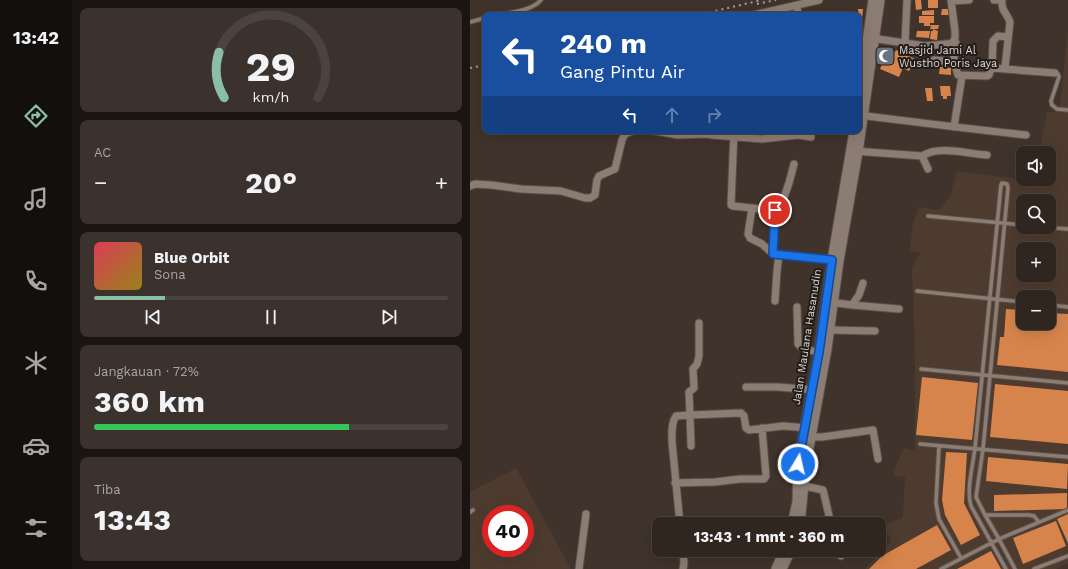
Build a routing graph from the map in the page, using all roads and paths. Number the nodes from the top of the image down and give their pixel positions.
1 (541, 0) edge
2 (820, 0) edge
3 (873, 0) edge
4 (880, 0) edge
5 (907, 0) edge
6 (951, 0) edge
7 (969, 0) edge
8 (1002, 0) edge
9 (797, 5) junction
10 (511, 12) edge
11 (772, 12) edge
12 (798, 12) edge
13 (482, 19) edge
14 (470, 22) edge
15 (1008, 36) junction
16 (871, 38) junction
17 (954, 43) junction
18 (905, 44) junction
19 (934, 60) dead end
20 (862, 62) edge
21 (954, 62) junction
22 (992, 68) junction
23 (1005, 68) junction
24 (1055, 73) joint
25 (962, 76) junction
26 (1068, 110) edge
27 (865, 115) edge
28 (954, 127) junction
29 (862, 133) edge
30 (625, 134) edge
31 (706, 134) edge
32 (734, 134) edge
33 (855, 134) edge
34 (862, 134) edge
35 (1026, 135) dead end
36 (812, 137) dead end
37 (859, 151) junction
38 (986, 155) dead end
39 (922, 156) junction
40 (794, 164) dead end
41 (928, 169) dead end
42 (470, 186) edge
43 (752, 208) junction
44 (775, 210) junction
45 (928, 216) dead end
46 (997, 223) junction
47 (1004, 224) junction
48 (1016, 225) edge
49 (1056, 228) edge
50 (1068, 229) edge
51 (776, 254) junction
52 (835, 260) junction
53 (863, 283) dead end
54 (917, 291) dead end
55 (990, 299) junction
56 (997, 300) junction
57 (775, 301) dead end
58 (1016, 301) edge
59 (832, 302) junction
60 (850, 305) junction
61 (1056, 305) edge
62 (1068, 306) edge
63 (797, 307) dead end
64 (899, 309) dead end
65 (699, 323) dead end
66 (835, 330) junction
67 (875, 331) dead end
68 (822, 352) junction
69 (922, 369) dead end
70 (982, 374) junction
71 (990, 375) junction
72 (1068, 383) edge
73 (746, 387) dead end
74 (816, 390) junction
75 (690, 415) junction
76 (762, 428) junction
77 (809, 431) junction
78 (920, 444) dead end
79 (691, 446) dead end
80 (939, 446) junction
81 (975, 448) junction
82 (983, 449) junction
83 (1068, 457) edge
84 (878, 459) dead end
85 (675, 483) junction
86 (802, 491) junction
87 (1068, 510) edge
88 (586, 514) dead end
89 (985, 516) junction
90 (679, 517) edge
91 (794, 517) edge
92 (800, 517) edge
93 (829, 517) edge
94 (1040, 522) junction
95 (999, 539) junction
96 (992, 542) junction
97 (1068, 556) edge
98 (684, 557) edge
99 (781, 557) edge
100 (788, 557) edge
101 (961, 558) junction
102 (579, 569) edge
103 (683, 569) edge
104 (776, 569) edge
105 (782, 569) edge
106 (941, 569) edge
107 (1006, 569) edge
108 (1015, 569) edge
109 (1034, 569) edge

1 - 10 lane
2 - 9 street
3 - 16 street, Jalan Maulana Hasanudin
4 - 16 street, Jalan Maulana Hasanudin
5 - 18 street
6 - 7 street
6 - 17 street
8 - 15 street
9 - 11 street
9 - 12 street
13 - 14 lane
15 - 22 street
15 - 23 street
16 - 18 street
16 - 20 street, Jalan Maulana Hasanudin
16 - 27 street, Jalan Maulana Hasanudin
17 - 18 street
17 - 21 street
19 - 21 street
21 - 25 street
22 - 23 street
22 - 25 street
23 - 24 street
24 - 26 lane
25 - 28 street
27 - 28 street
27 - 29 street, Jalan Maulana Hasanudin
28 - 35 street
30 - 42 street
31 - 32 street
32 - 36 street
32 - 43 street
33 - 37 street, Jalan Maulana Hasanudin
34 - 37 street, Jalan Maulana Hasanudin
37 - 39 street
37 - 52 street, Jalan Maulana Hasanudin
38 - 39 street
39 - 41 street
40 - 44 street
43 - 44 street
43 - 51 street
44 - 51 street
45 - 46 lane
46 - 47 lane
46 - 47 lane
46 - 55 lane
47 - 48 lane
47 - 56 lane
49 - 50 lane
51 - 52 street
51 - 57 street
52 - 59 street, Jalan Maulana Hasanudin
53 - 60 street
54 - 55 lane
55 - 56 lane
55 - 70 lane
56 - 58 lane
56 - 71 lane
59 - 60 street
59 - 66 street, Jalan Maulana Hasanudin
59 - 68 street, Jalan Maulana Hasanudin
60 - 64 street
61 - 62 lane
63 - 68 street
65 - 75 street
66 - 67 street
66 - 68 street, Jalan Maulana Hasanudin
68 - 74 street, Jalan Maulana Hasanudin
69 - 70 lane
70 - 71 lane
70 - 81 lane
71 - 72 lane
71 - 82 lane
73 - 74 street
74 - 77 street, Jalan Maulana Hasanudin
75 - 76 street
75 - 79 street
75 - 85 street
76 - 77 street
76 - 85 street
77 - 84 street
77 - 86 street, Jalan Maulana Hasanudin
78 - 80 lane
80 - 81 lane
80 - 101 lane
81 - 82 lane
81 - 96 lane
82 - 83 lane
82 - 89 lane
85 - 90 street
86 - 91 street, Jalan Maulana Hasanudin
86 - 92 street, Jalan Maulana Hasanudin
86 - 93 street
87 - 94 lane
88 - 102 street
89 - 94 lane
89 - 95 lane
94 - 95 lane
95 - 96 lane
95 - 108 lane
96 - 101 lane
96 - 107 lane
97 - 109 lane
98 - 103 street
99 - 104 street
100 - 105 street
101 - 106 lane

